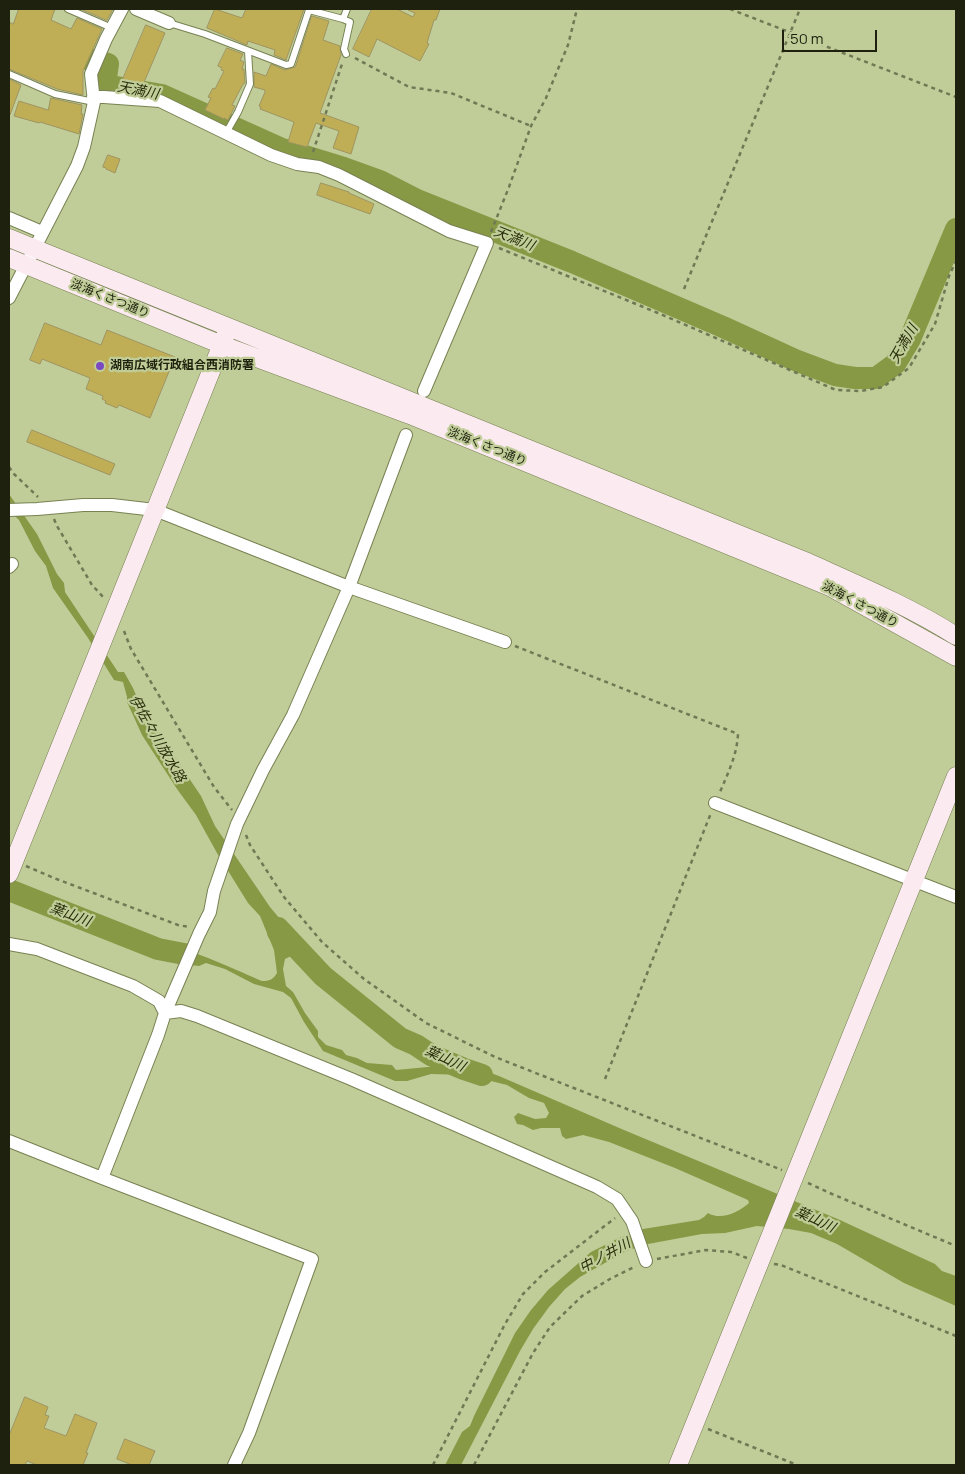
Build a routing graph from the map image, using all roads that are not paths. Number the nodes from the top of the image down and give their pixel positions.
1 (68, 9) edge
2 (122, 9) edge
3 (136, 9) edge
4 (347, 9) edge
5 (343, 19) junction
6 (169, 23) joint
7 (112, 28) junction
8 (248, 51) junction
9 (346, 54) road end
10 (9, 74) edge
11 (93, 100) junction
12 (226, 133) junction
13 (9, 218) edge
14 (42, 232) junction
15 (9, 238) edge
16 (34, 248) junction
17 (9, 258) edge
18 (26, 265) junction
19 (9, 298) edge
20 (228, 327) junction
21 (222, 345) junction
22 (424, 392) dead end
23 (406, 435) dead end
24 (9, 510) edge
25 (155, 510) junction
26 (349, 587) junction
27 (956, 636) edge
28 (505, 642) road end
29 (956, 657) edge
30 (956, 776) edge
31 (715, 803) road end
32 (12, 867) edge
33 (913, 880) junction
34 (956, 896) edge
35 (9, 944) edge
36 (166, 1013) junction
37 (9, 1141) edge
38 (102, 1178) junction
39 (646, 1261) road end
40 (234, 1465) edge
41 (678, 1465) edge

1 - 7 lane
2 - 7 street
3 - 6 street
4 - 5 lane
5 - 8 lane
5 - 9 lane
6 - 8 lane
7 - 11 street
8 - 12 lane
10 - 11 lane
11 - 12 street
11 - 14 street
12 - 22 street
13 - 14 street
14 - 16 street
15 - 16 street, 淡海くさつ通り
16 - 18 street
16 - 20 street, 淡海くさつ通り
17 - 18 street, 淡海くさつ通り
18 - 19 street
18 - 21 street, 淡海くさつ通り
20 - 21 street
20 - 27 street, 淡海くさつ通り
21 - 25 street
21 - 29 street, 淡海くさつ通り
23 - 26 street
24 - 25 street
25 - 26 street
25 - 32 street
26 - 28 street
26 - 36 street
30 - 33 street
31 - 33 street
33 - 34 street
33 - 41 street
35 - 36 street
36 - 38 street
36 - 39 street
37 - 38 street
38 - 40 street

